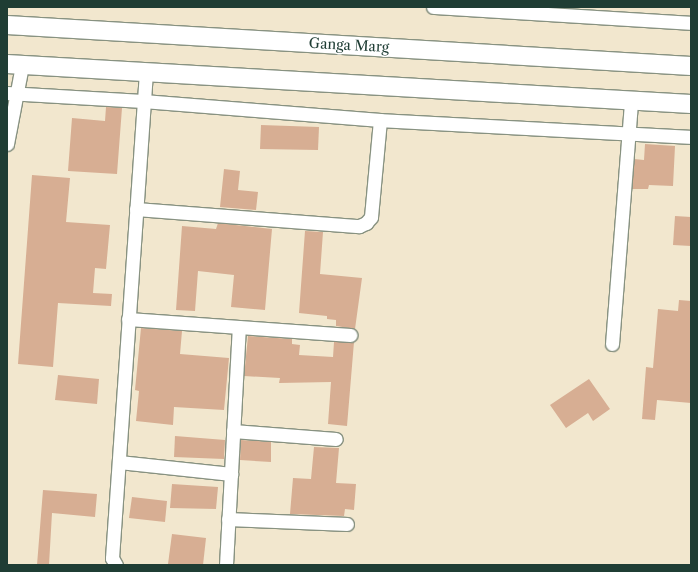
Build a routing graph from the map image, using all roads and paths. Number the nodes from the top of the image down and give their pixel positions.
1 (433, 7) edge
2 (691, 22) edge
3 (7, 25) edge
4 (14, 65) edge
5 (691, 66) edge
6 (146, 73) junction
7 (11, 94) edge
8 (144, 101) junction
9 (631, 101) junction
10 (691, 104) edge
11 (380, 120) junction
12 (629, 134) junction
13 (691, 137) edge
14 (7, 144) edge
15 (136, 209) junction
16 (128, 320) junction
17 (238, 327) junction
18 (350, 335) dead end
19 (612, 344) dead end
20 (233, 431) junction
21 (336, 439) dead end
22 (119, 462) junction
23 (231, 474) junction
24 (228, 519) junction
25 (347, 524) dead end
26 (116, 565) edge
27 (226, 565) edge

1 - 2 street
3 - 5 street, Ganga Marg
4 - 6 street
4 - 7 street
6 - 8 street
6 - 9 street
7 - 8 street
7 - 14 street
8 - 11 street
8 - 15 street
9 - 10 street
9 - 12 street
11 - 12 street
11 - 15 street
12 - 13 street
12 - 19 street
15 - 16 street
16 - 17 street
16 - 22 street
17 - 18 street
17 - 20 street
20 - 21 street
20 - 23 street
22 - 23 street
22 - 26 street
23 - 24 street
24 - 25 street
24 - 27 street

